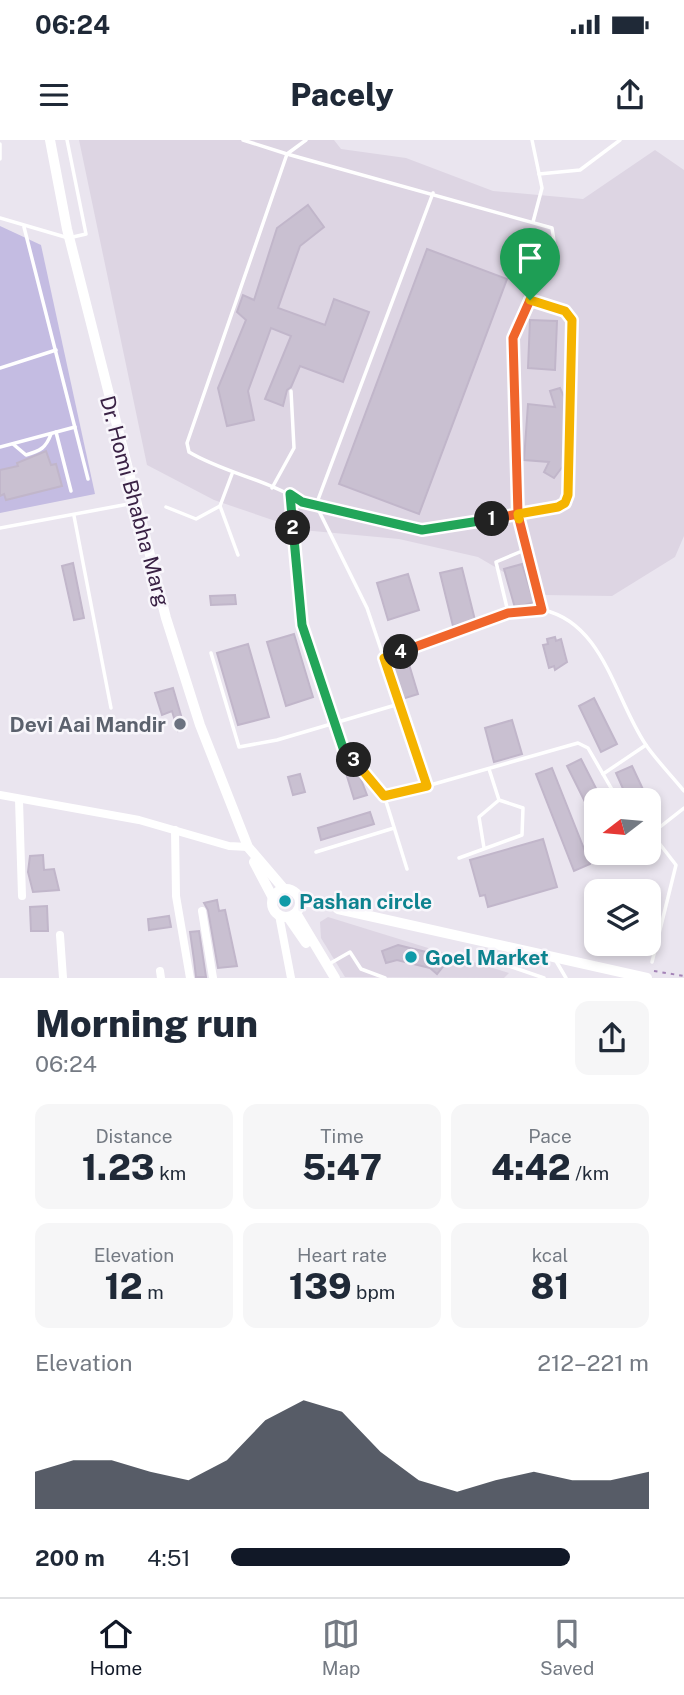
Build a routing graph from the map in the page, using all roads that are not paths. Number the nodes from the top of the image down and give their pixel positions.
1 (50, 140) edge
2 (67, 140) edge
3 (243, 140) edge
4 (306, 140) edge
5 (532, 140) edge
6 (620, 140) edge
7 (0, 144) edge
8 (287, 154) junction
9 (0, 159) edge
10 (539, 174) junction
11 (433, 193) junction
12 (0, 218) edge
13 (533, 222) junction
14 (24, 227) junction
15 (69, 237) junction
16 (530, 300) junction
17 (56, 350) junction
18 (0, 369) edge
19 (291, 391) dead end
20 (75, 427) junction
21 (53, 433) junction
22 (12, 444) junction
23 (0, 447) edge
24 (232, 474) junction
25 (88, 479) dead end
26 (272, 488) junction
27 (71, 491) dead end
28 (290, 494) junction
29 (136, 503) junction
30 (316, 505) junction
31 (220, 506) junction
32 (166, 507) dead end
33 (518, 514) junction
34 (74, 516) junction
35 (0, 528) edge
36 (527, 549) junction
37 (238, 555) dead end
38 (542, 610) junction
39 (508, 613) junction
40 (211, 653) dead end
41 (384, 658) junction
42 (399, 704) junction
43 (111, 708) dead end
44 (335, 723) junction
45 (646, 745) junction
46 (488, 768) junction
47 (603, 774) junction
48 (427, 786) junction
49 (611, 788) edge
50 (684, 791) edge
51 (0, 795) edge
52 (384, 796) junction
53 (19, 800) junction
54 (499, 800) junction
55 (684, 808) edge
56 (662, 825) edge
57 (394, 828) junction
58 (175, 830) junction
59 (484, 848) junction
60 (662, 848) edge
61 (250, 850) junction
62 (316, 852) dead end
63 (459, 858) dead end
64 (407, 869) dead end
65 (284, 889) junction
66 (22, 896) dead end
67 (273, 898) junction
68 (292, 910) junction
69 (202, 911) dead end
70 (60, 935) dead end
71 (555, 958) junction
72 (652, 962) dead end
73 (327, 965) junction
74 (506, 965) dead end
75 (648, 974) edge
76 (63, 978) edge
77 (190, 978) edge
78 (213, 978) edge
79 (291, 978) edge
80 (328, 978) edge
81 (335, 978) edge
82 (384, 978) edge
83 (544, 978) edge
84 (566, 978) edge

1 - 15 main road, Dr. Homi Bhabha Marg
2 - 15 lane
3 - 8 lane
4 - 8 lane
5 - 10 lane
6 - 10 lane
7 - 9 lane
8 - 11 lane
8 - 24 lane
10 - 13 lane
11 - 13 lane
11 - 30 lane
12 - 14 lane
13 - 16 lane
14 - 15 lane
14 - 17 lane
15 - 29 main road, Dr. Homi Bhabha Marg
16 - 33 lane
16 - 33 lane
17 - 18 lane
17 - 20 lane
19 - 26 lane
20 - 21 lane
20 - 25 lane
21 - 22 lane
21 - 22 lane
21 - 27 lane
22 - 23 lane
24 - 26 lane
24 - 31 lane
26 - 28 lane
28 - 30 lane
28 - 44 lane
29 - 34 lane
29 - 61 main road, Dr. Homi Bhabha Marg
30 - 33 lane
30 - 41 lane
31 - 32 lane
31 - 37 lane
33 - 36 lane
34 - 35 lane
34 - 43 lane
36 - 38 lane
36 - 39 lane
38 - 39 lane
38 - 45 lane
39 - 41 lane
40 - 44 lane
41 - 42 lane
42 - 44 lane
42 - 48 lane
44 - 52 lane
45 - 47 lane
45 - 50 lane
46 - 47 lane
46 - 48 lane
46 - 54 lane
47 - 49 lane
48 - 52 lane
51 - 53 street
52 - 57 lane
53 - 58 street
53 - 66 street
54 - 59 lane
54 - 59 lane
55 - 56 lane
57 - 62 lane
57 - 64 lane
58 - 61 street
58 - 77 street
59 - 63 lane
60 - 72 lane
61 - 65 main road, Dr. Homi Bhabha Marg
61 - 67 main road, Dr. Homi Bhabha Marg
65 - 67 main road
65 - 68 main road, Dr. Homi Bhabha Marg
67 - 68 main road, Dr. Homi Bhabha Marg
68 - 71 main road
68 - 73 main road
68 - 79 street
68 - 80 main road
69 - 78 street
70 - 76 street
71 - 75 main road
71 - 84 lane
73 - 81 main road
73 - 82 lane
74 - 83 lane

